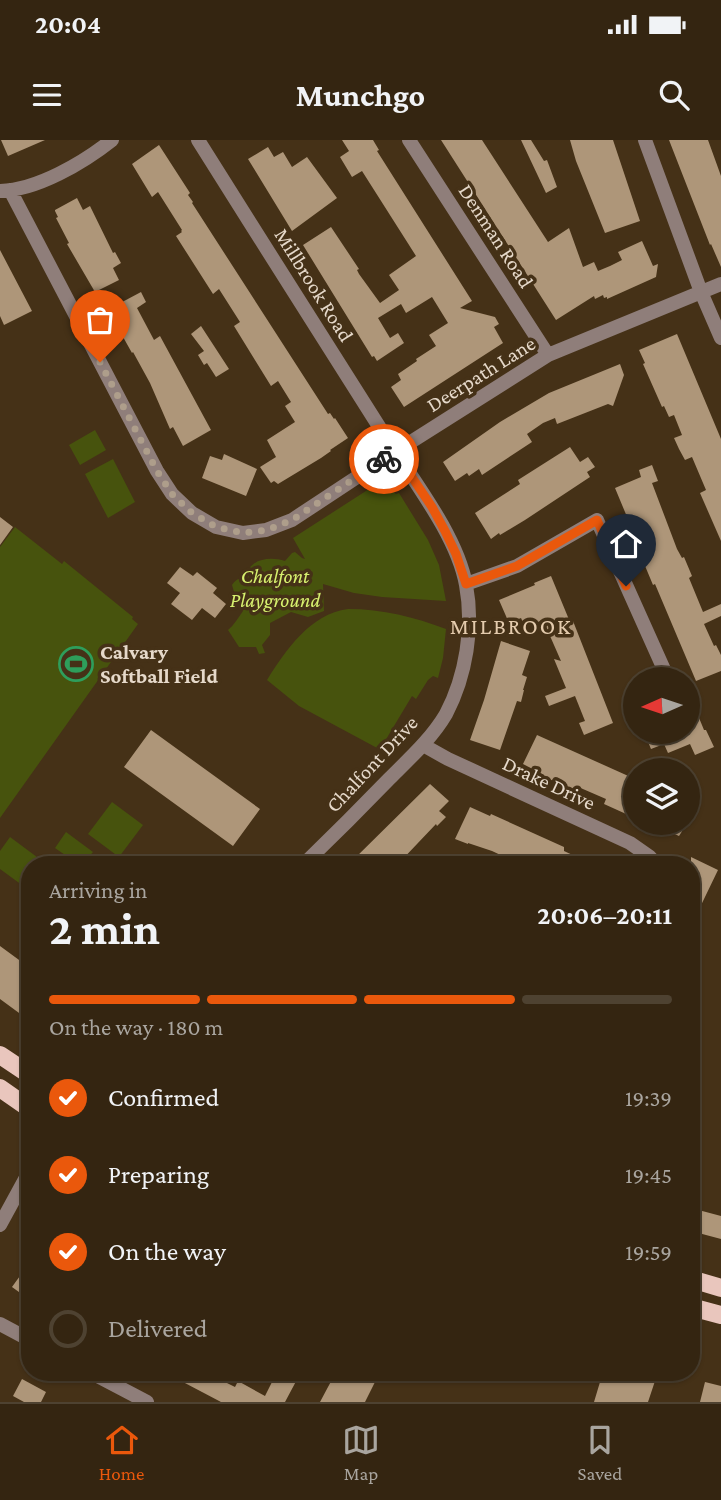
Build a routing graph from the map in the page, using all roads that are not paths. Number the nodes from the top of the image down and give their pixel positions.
1 (112, 140) edge
2 (198, 140) edge
3 (409, 140) edge
4 (645, 140) edge
5 (5, 190) edge
6 (721, 284) edge
7 (701, 292) junction
8 (721, 338) edge
9 (548, 355) junction
10 (395, 452) junction
11 (466, 584) junction
12 (663, 667) edge
13 (423, 745) junction
14 (316, 856) edge
15 (649, 856) edge
16 (0, 1055) edge
17 (21, 1069) edge
18 (0, 1088) edge
19 (21, 1103) edge
20 (21, 1186) edge
21 (0, 1225) edge
22 (700, 1282) edge
23 (721, 1288) edge
24 (700, 1309) edge
25 (721, 1315) edge
26 (0, 1324) edge
27 (21, 1335) edge
28 (107, 1381) edge
29 (144, 1401) edge

1 - 5 street
2 - 10 street, Millbrook Road
3 - 9 street, Denman Road
4 - 7 street
5 - 10 street, Deerpath Lane
6 - 7 street, Deerpath Lane
7 - 8 street
7 - 9 street, Deerpath Lane
9 - 10 street, Deerpath Lane
10 - 11 street, Chalfont Drive
11 - 12 street
11 - 13 street, Chalfont Drive
13 - 14 street, Chalfont Drive
13 - 15 street, Drake Drive
16 - 17 main road
18 - 19 main road
20 - 21 street
22 - 23 main road
24 - 25 main road
26 - 27 street
28 - 29 street

